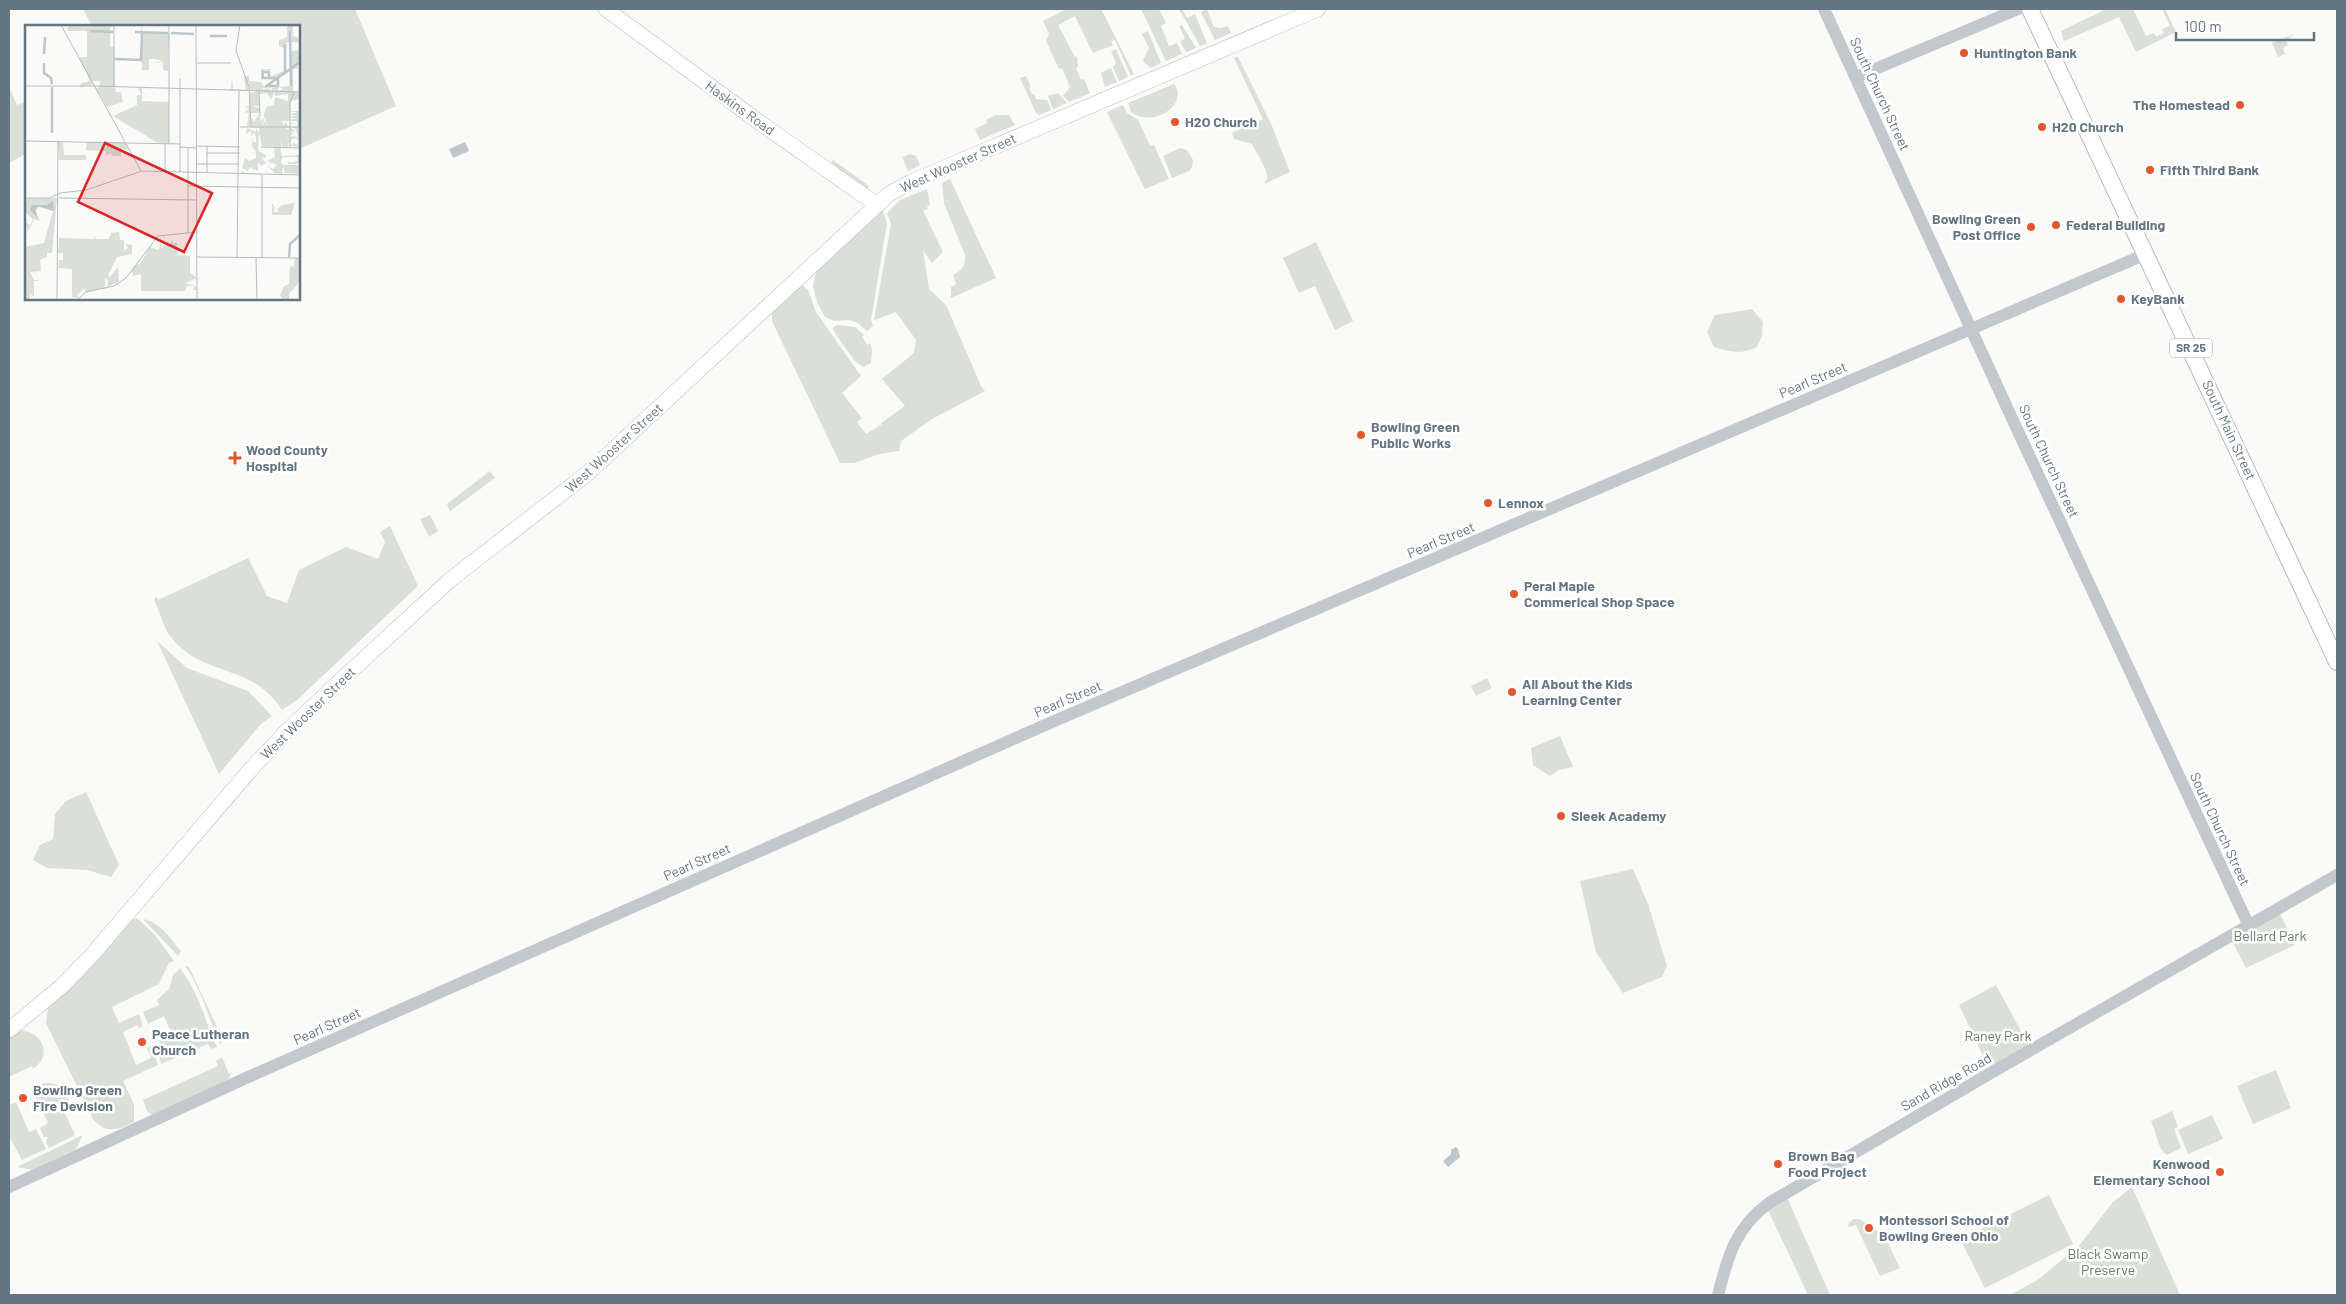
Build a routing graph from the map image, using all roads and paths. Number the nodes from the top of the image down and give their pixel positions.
1 (606, 9) edge
2 (1824, 9) edge
3 (2018, 9) edge
4 (2030, 9) edge
5 (1314, 10) edge
6 (1856, 77) junction
7 (877, 205) junction
8 (2146, 254) junction
9 (1971, 328) junction
10 (2337, 662) edge
11 (2337, 875) edge
12 (2249, 926) junction
13 (9, 1030) edge
14 (9, 1187) edge
15 (1718, 1295) edge

1 - 7 main road, Haskins Road
2 - 6 street, South Church Street
3 - 6 street
4 - 8 main road, South Main Street / SR 25
5 - 7 main road, West Wooster Street
6 - 9 street, South Church Street
7 - 13 main road, West Wooster Street
8 - 9 street, Pearl Street
8 - 10 main road, South Main Street / SR 25
9 - 12 street, South Church Street
9 - 14 street, Pearl Street
11 - 12 street, Sand Ridge Road
12 - 15 street, Sand Ridge Road

